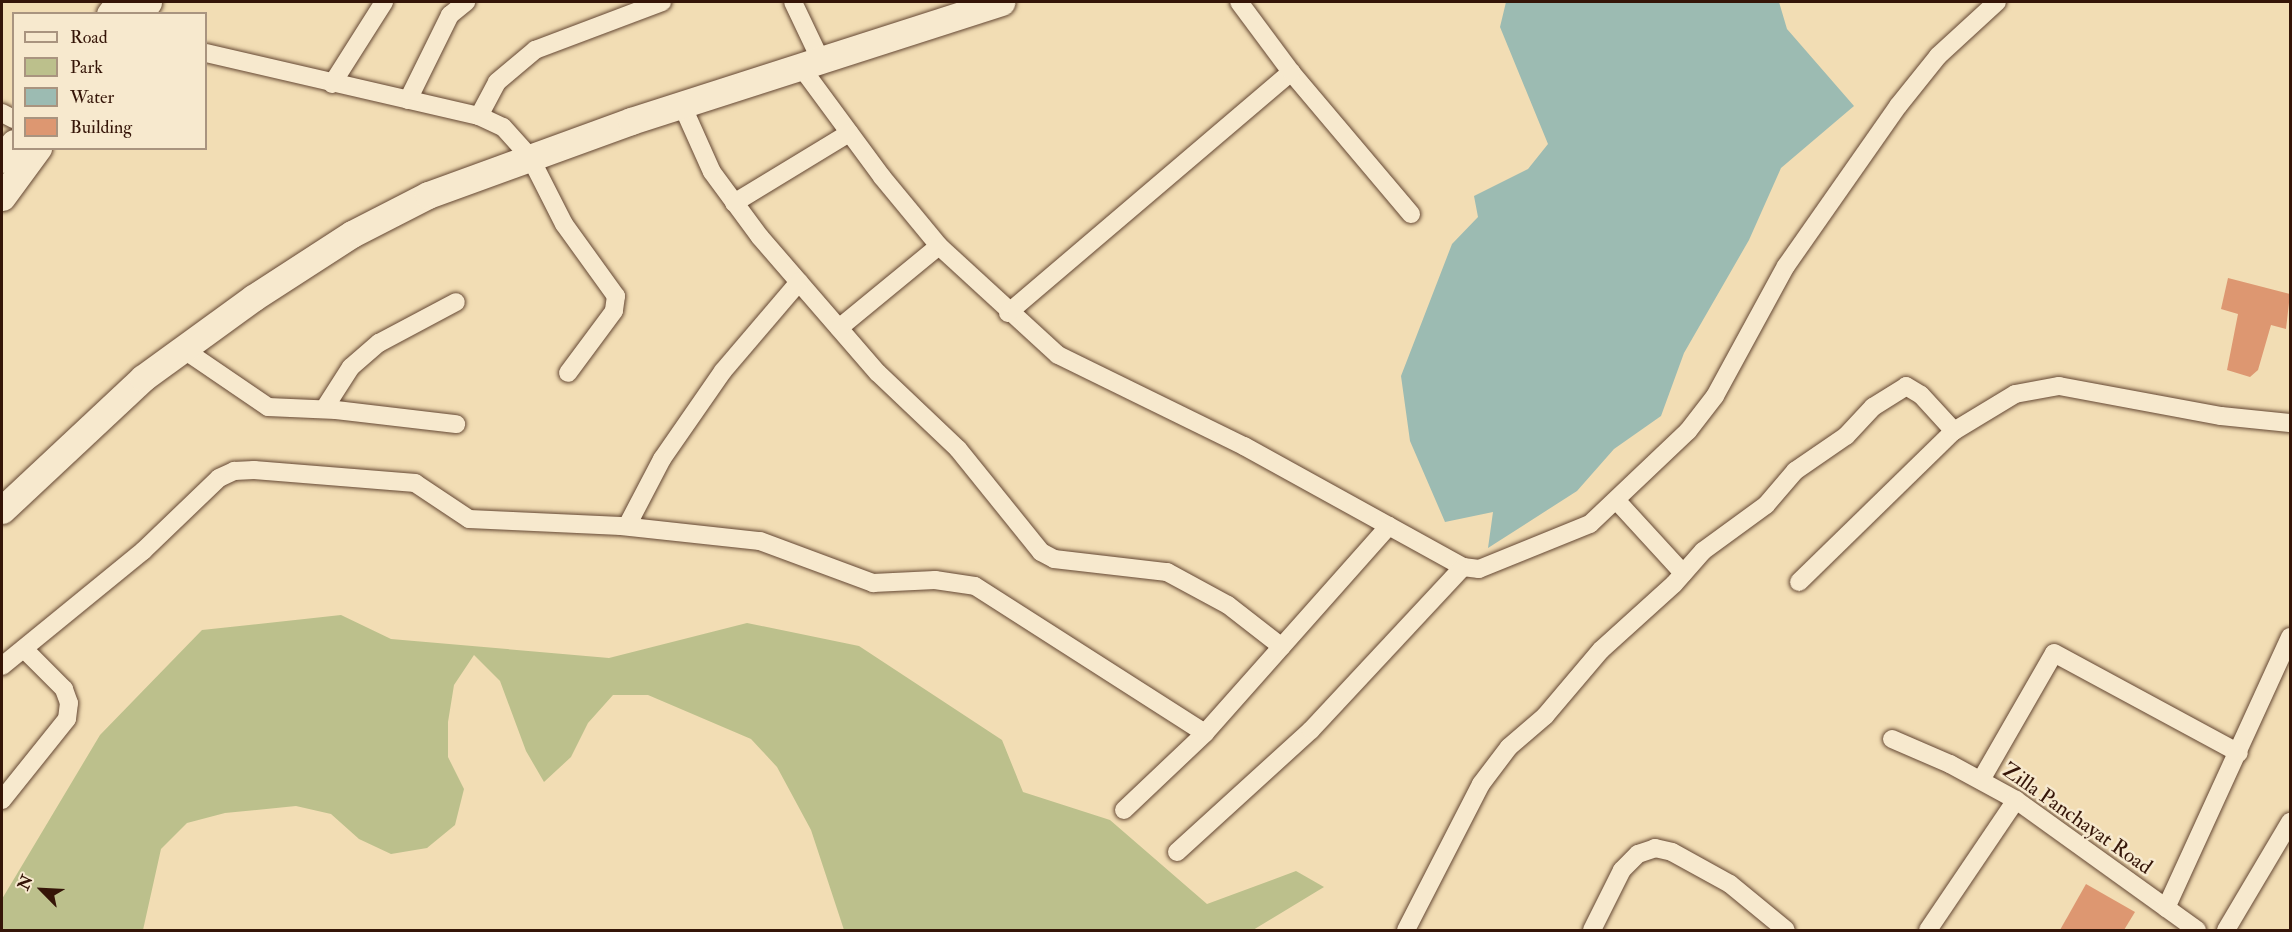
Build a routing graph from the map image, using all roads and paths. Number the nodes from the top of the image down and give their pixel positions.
1 (384, 2) edge
2 (466, 2) edge
3 (662, 2) edge
4 (793, 2) edge
5 (998, 2) edge
6 (1239, 2) edge
7 (1997, 2) edge
8 (207, 54) edge
9 (811, 64) junction
10 (1291, 72) junction
11 (333, 84) junction
12 (408, 100) junction
13 (682, 105) junction
14 (479, 116) junction
15 (849, 133) junction
16 (12, 146) edge
17 (37, 150) edge
18 (530, 157) junction
19 (2, 159) edge
20 (2, 197) edge
21 (735, 203) junction
22 (1411, 214) dead end
23 (939, 246) junction
24 (799, 282) junction
25 (456, 302) dead end
26 (1008, 313) junction
27 (839, 328) junction
28 (183, 349) junction
29 (568, 373) dead end
30 (324, 409) junction
31 (2290, 423) edge
32 (456, 424) dead end
33 (1954, 431) junction
34 (1617, 501) junction
35 (2, 510) edge
36 (627, 526) junction
37 (1389, 526) junction
38 (1463, 567) junction
39 (1683, 573) junction
40 (1799, 582) dead end
41 (2290, 637) edge
42 (1282, 647) junction
43 (24, 650) junction
44 (2, 666) edge
45 (1205, 733) junction
46 (1892, 739) dead end
47 (2239, 753) junction
48 (1981, 780) junction
49 (2, 800) edge
50 (2016, 800) junction
51 (1124, 810) dead end
52 (2290, 822) edge
53 (1177, 852) dead end
54 (2166, 908) junction
55 (1406, 930) edge
56 (1592, 930) edge
57 (1786, 930) edge
58 (1928, 930) edge
59 (2197, 930) edge
60 (2226, 930) edge

1 - 11 street
2 - 12 street
3 - 14 street
4 - 9 street
5 - 9 street
6 - 10 street
7 - 34 street
8 - 11 street
9 - 13 street
9 - 15 street
10 - 22 street
10 - 26 street
11 - 12 street
12 - 14 street
13 - 18 street
13 - 21 street
14 - 18 street
15 - 21 street
15 - 23 street
16 - 19 street
17 - 20 street
18 - 28 street
18 - 29 street
21 - 24 street
23 - 26 street
23 - 27 street
24 - 27 street
24 - 36 street
25 - 30 street
26 - 37 street
27 - 42 street
28 - 30 street
28 - 35 street
30 - 32 street
31 - 33 street
33 - 39 street
33 - 40 street
34 - 38 street
34 - 39 street
36 - 43 street
36 - 45 street
37 - 38 street
37 - 42 street
38 - 53 street
39 - 55 street
41 - 47 street
42 - 45 street
43 - 44 street
43 - 49 street
45 - 51 street
46 - 48 street, Zilla Panchayat Road
47 - 48 street
47 - 54 street
48 - 50 street, Zilla Panchayat Road
50 - 54 street, Zilla Panchayat Road
50 - 58 street
52 - 60 street
54 - 59 street, Zilla Panchayat Road
56 - 57 street

